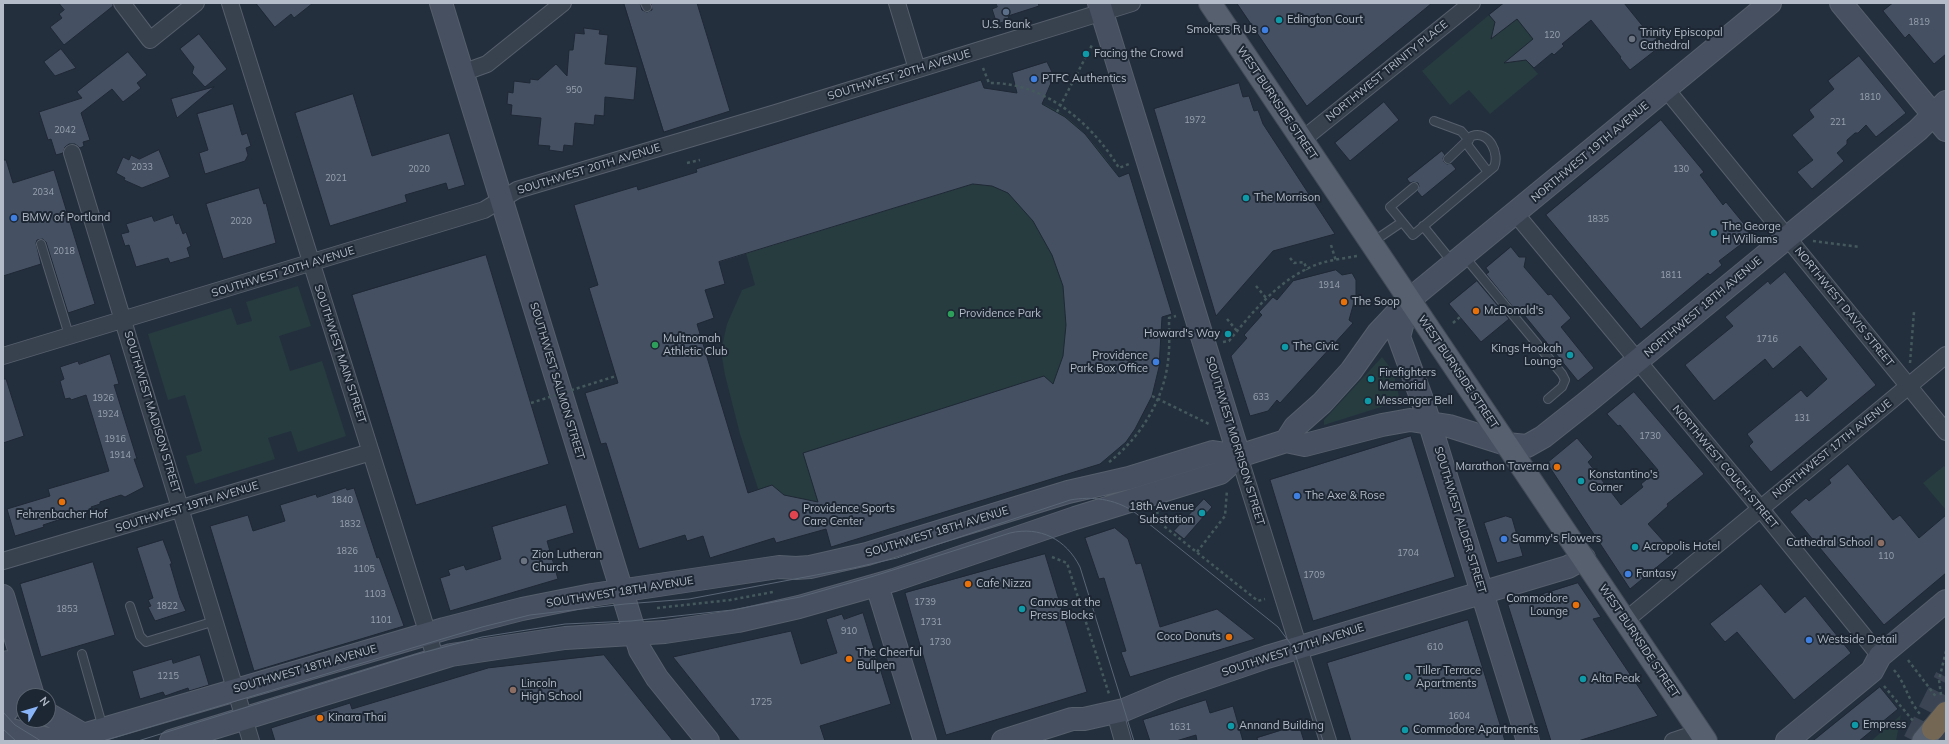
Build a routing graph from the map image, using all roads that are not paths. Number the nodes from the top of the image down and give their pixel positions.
1 (122, 3) edge
2 (196, 3) edge
3 (230, 3) edge
4 (441, 3) edge
5 (563, 3) edge
6 (897, 3) edge
7 (1132, 3) edge
8 (1210, 3) edge
9 (1472, 3) edge
10 (1770, 3) edge
11 (1842, 3) edge
12 (1100, 8) edge
13 (917, 69) junction
14 (462, 73) junction
15 (1666, 88) junction
16 (1942, 115) edge
17 (1434, 121) dead end
18 (1302, 140) junction
19 (1468, 141) junction
20 (72, 153) dead end
21 (1448, 159) dead end
22 (1488, 172) junction
23 (1414, 187) dead end
24 (501, 200) junction
25 (1515, 213) junction
26 (1402, 222) junction
27 (1423, 226) junction
28 (1787, 238) junction
29 (41, 244) dead end
30 (1373, 247) junction
31 (1458, 260) junction
32 (311, 263) junction
33 (1409, 300) junction
34 (123, 319) junction
35 (69, 336) junction
36 (1946, 355) edge
37 (3, 356) edge
38 (1638, 361) junction
39 (1908, 386) junction
40 (1548, 399) dead end
41 (1430, 424) junction
42 (1946, 432) edge
43 (1286, 441) junction
44 (1506, 444) junction
45 (370, 452) junction
46 (1239, 456) junction
47 (1760, 508) junction
48 (181, 509) junction
49 (1584, 558) junction
50 (3, 561) edge
51 (877, 585) junction
52 (621, 591) junction
53 (1483, 593) junction
54 (3, 596) edge
55 (1946, 601) edge
56 (130, 606) dead end
57 (1626, 620) junction
58 (214, 621) junction
59 (427, 634) junction
60 (635, 634) junction
61 (3, 646) edge
62 (1298, 648) junction
63 (82, 654) dead end
64 (1880, 656) junction
65 (436, 660) junction
66 (31, 688) edge
67 (235, 690) junction
68 (1115, 713) junction
69 (3, 715) edge
70 (56, 717) edge
71 (244, 717) junction
72 (3, 728) edge
73 (94, 732) junction
74 (45, 733) edge
75 (1703, 736) edge
76 (171, 741) edge
77 (251, 741) edge
78 (708, 741) edge
79 (925, 741) edge
80 (1003, 741) edge
81 (1123, 741) edge
82 (1328, 741) edge
83 (1528, 741) edge
84 (1673, 741) edge
85 (1787, 741) edge

1 - 2 street
3 - 32 street, SOUTHWEST MAIN STREET
4 - 14 street, SOUTHWEST SALMON STREET
5 - 14 street
6 - 13 street
7 - 12 street, SOUTHWEST 20TH AVENUE
8 - 18 main road, WEST BURNSIDE STREET
9 - 18 street, NORTHWEST TRINITY PLACE
10 - 15 street, NORTHWEST 19TH AVENUE
11 - 16 street
12 - 13 street, SOUTHWEST 20TH AVENUE
12 - 46 street, SOUTHWEST MORRISON STREET
13 - 24 street, SOUTHWEST 20TH AVENUE
14 - 24 street, SOUTHWEST SALMON STREET
15 - 25 street, NORTHWEST 19TH AVENUE
15 - 28 street, NORTHWEST DAVIS STREET
16 - 28 street, NORTHWEST 18TH AVENUE
17 - 19 lane
18 - 30 main road, WEST BURNSIDE STREET
19 - 21 lane
19 - 22 lane
19 - 22 lane
20 - 34 street, SOUTHWEST MADISON STREET
22 - 27 lane
23 - 26 lane
24 - 32 street, SOUTHWEST 20TH AVENUE
24 - 52 street, SOUTHWEST SALMON STREET
25 - 31 street, NORTHWEST 19TH AVENUE
25 - 38 street, NORTHWEST COUCH STREET
26 - 27 lane
26 - 30 lane
27 - 31 lane
28 - 38 street, NORTHWEST 18TH AVENUE
28 - 39 street, NORTHWEST DAVIS STREET
29 - 35 lane
30 - 33 main road, WEST BURNSIDE STREET
31 - 33 street, NORTHWEST 19TH AVENUE
31 - 40 lane
32 - 34 street, SOUTHWEST 20TH AVENUE
32 - 45 street, SOUTHWEST MAIN STREET
33 - 41 street, SOUTHWEST ALDER STREET
33 - 43 street
33 - 44 main road, WEST BURNSIDE STREET
34 - 35 street, SOUTHWEST 20TH AVENUE
34 - 48 street, SOUTHWEST MADISON STREET
35 - 37 street, SOUTHWEST 20TH AVENUE
36 - 39 street, NORTHWEST 17TH AVENUE
38 - 44 street, NORTHWEST 18TH AVENUE
38 - 47 street, NORTHWEST COUCH STREET
39 - 42 street, NORTHWEST DAVIS STREET
39 - 47 street, NORTHWEST 17TH AVENUE
41 - 43 street, SOUTHWEST 18TH AVENUE
41 - 44 street, SOUTHWEST 18TH AVENUE
41 - 53 street, SOUTHWEST ALDER STREET
43 - 46 street, SOUTHWEST 18TH AVENUE
44 - 49 main road, WEST BURNSIDE STREET
45 - 48 street, SOUTHWEST 19TH AVENUE
45 - 59 street, SOUTHWEST MAIN STREET
46 - 51 street, SOUTHWEST 18TH AVENUE
46 - 52 street, SOUTHWEST 18TH AVENUE
46 - 62 street, SOUTHWEST MORRISON STREET
47 - 57 street, NORTHWEST 17TH AVENUE
47 - 64 street, NORTHWEST COUCH STREET
48 - 50 street, SOUTHWEST 19TH AVENUE
48 - 58 street, SOUTHWEST MADISON STREET
49 - 53 street, SOUTHWEST 17TH AVENUE
49 - 57 main road, WEST BURNSIDE STREET
51 - 60 street, SOUTHWEST 18TH AVENUE
51 - 79 street
52 - 59 street, SOUTHWEST 18TH AVENUE
52 - 60 street, SOUTHWEST SALMON STREET
53 - 62 street, SOUTHWEST 17TH AVENUE
53 - 83 street, SOUTHWEST ALDER STREET
54 - 66 street
55 - 64 street
56 - 58 lane
57 - 75 main road, WEST BURNSIDE STREET
58 - 67 street, SOUTHWEST MADISON STREET
59 - 65 street, SOUTHWEST MAIN STREET
59 - 67 street, SOUTHWEST 18TH AVENUE
60 - 65 street, SOUTHWEST 18TH AVENUE
60 - 78 street, SOUTHWEST SALMON STREET
61 - 69 street
62 - 68 street, SOUTHWEST 17TH AVENUE
62 - 82 street, SOUTHWEST MORRISON STREET
63 - 73 lane
64 - 85 street
65 - 71 street, SOUTHWEST 18TH AVENUE
67 - 71 street, SOUTHWEST MADISON STREET
67 - 73 street, SOUTHWEST 18TH AVENUE
68 - 80 street, SOUTHWEST 17TH AVENUE
68 - 81 street
70 - 73 street
71 - 76 street, SOUTHWEST 18TH AVENUE
71 - 77 street, SOUTHWEST MADISON STREET
72 - 74 street, SOUTHWEST 18TH AVENUE
73 - 74 street, SOUTHWEST 18TH AVENUE
75 - 84 street

